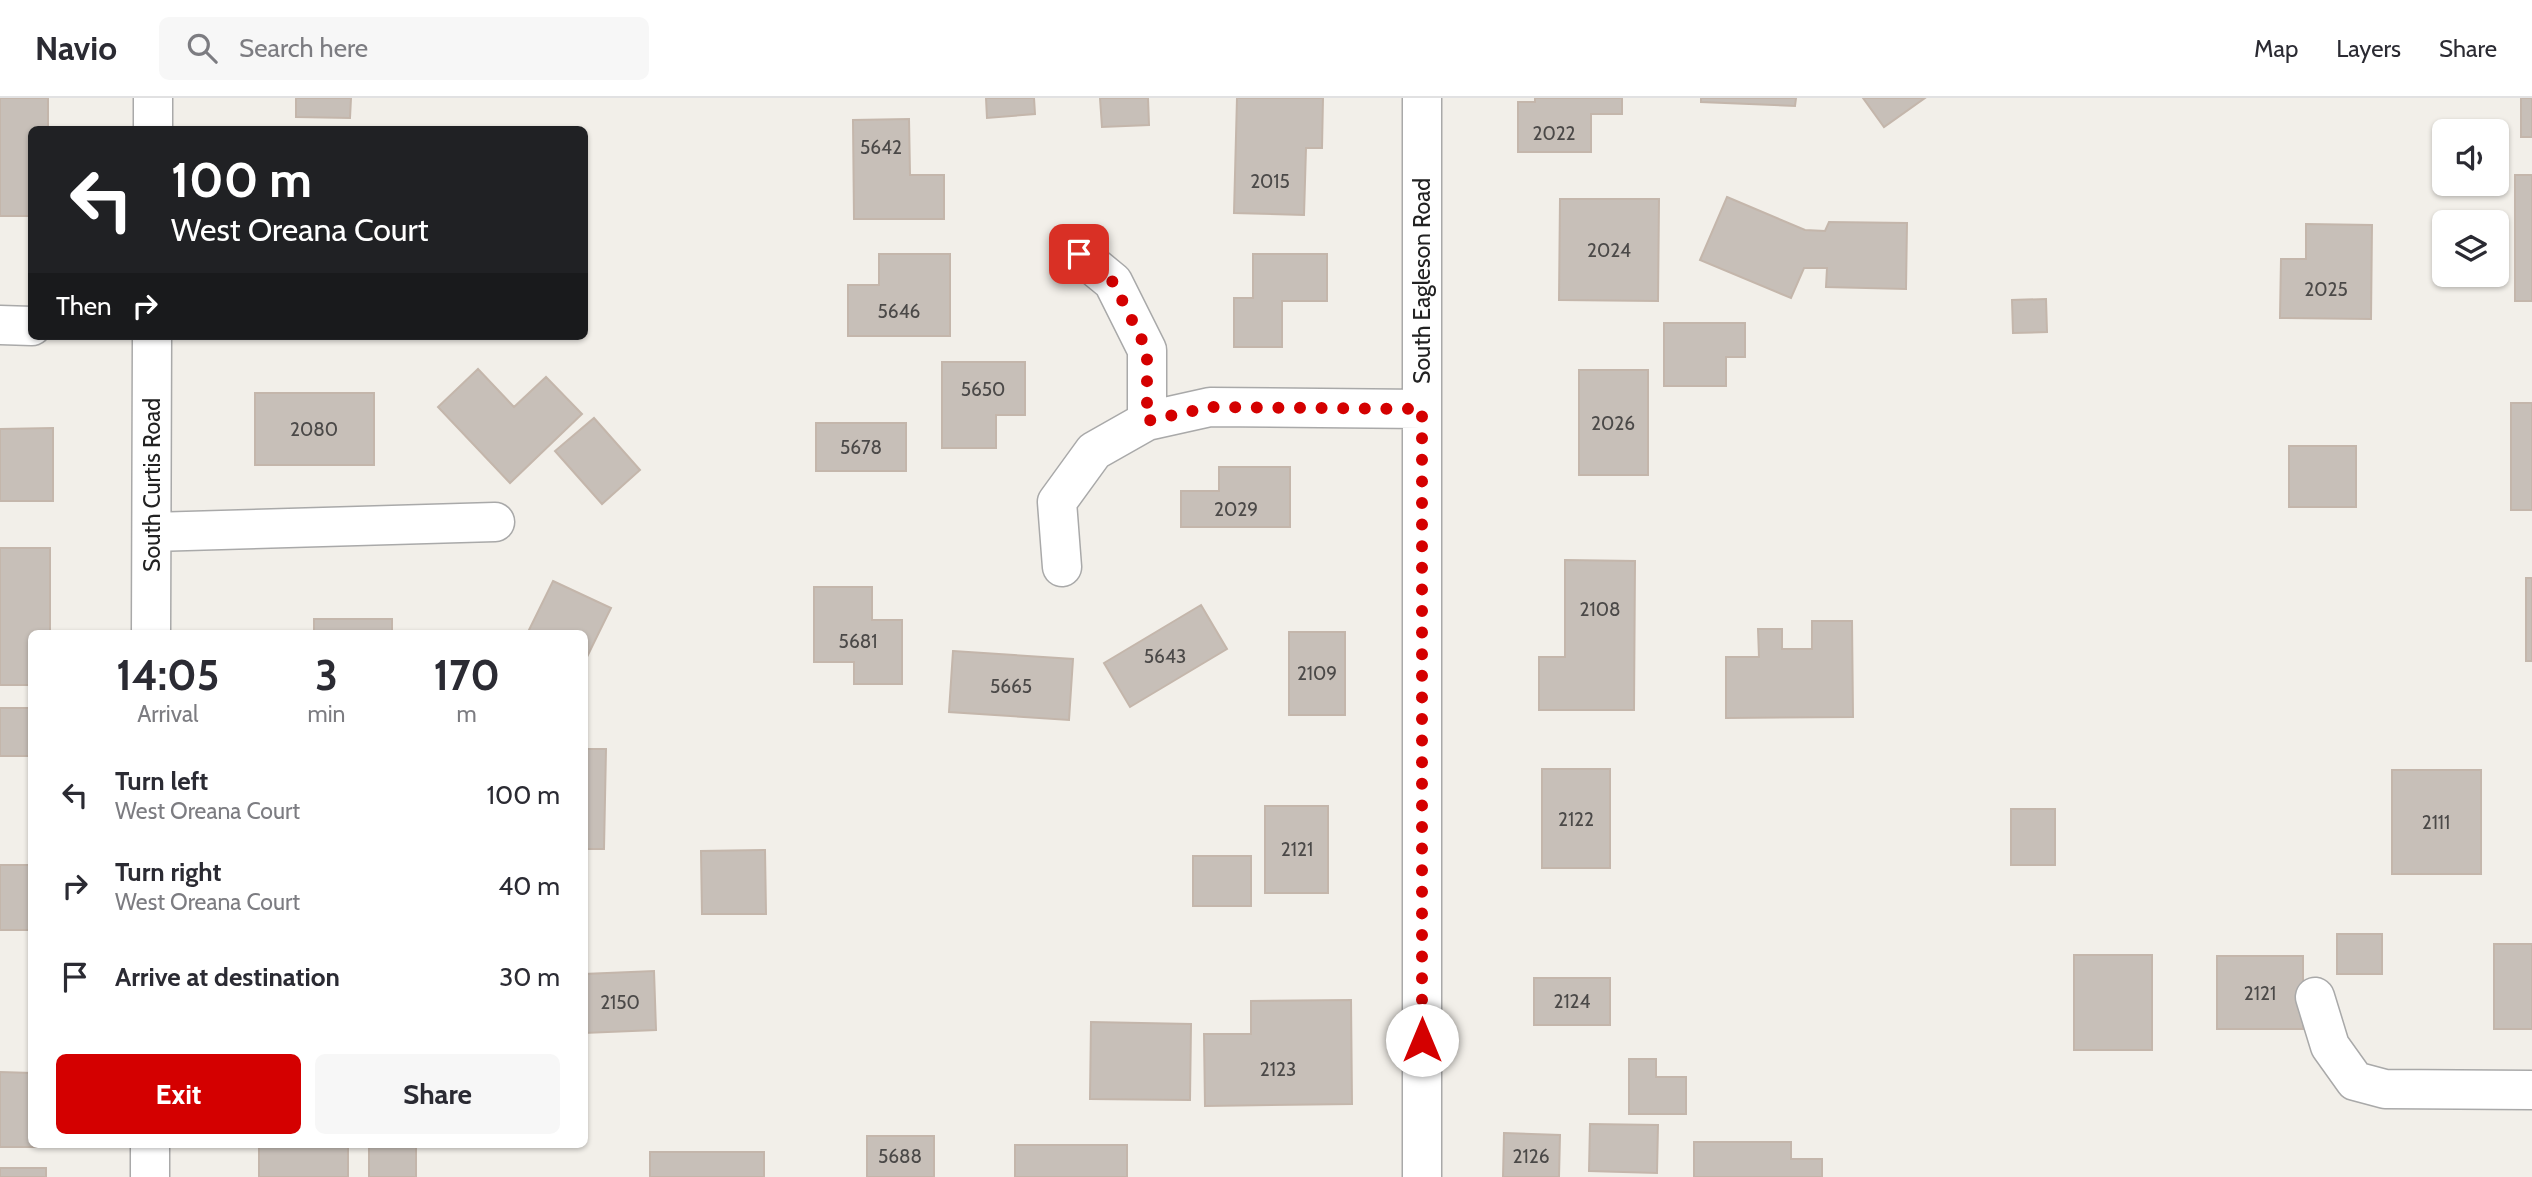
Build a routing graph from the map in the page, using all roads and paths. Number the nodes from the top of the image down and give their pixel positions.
1 (153, 98) edge
2 (1422, 98) edge
3 (153, 126) edge
4 (1079, 254) dead end
5 (0, 325) edge
6 (28, 326) edge
7 (152, 340) edge
8 (1422, 409) junction
9 (1147, 421) junction
10 (495, 522) dead end
11 (152, 532) junction
12 (1062, 566) dead end
13 (151, 630) edge
14 (2315, 997) dead end
15 (2532, 1090) edge
16 (150, 1148) edge
17 (150, 1177) edge
18 (1422, 1177) edge

1 - 3 street
2 - 8 street, South Eagleson Road
4 - 9 street
5 - 6 street
7 - 11 street, South Curtis Road
8 - 9 street
8 - 18 street, South Eagleson Road
9 - 12 street
10 - 11 street
11 - 13 street, South Curtis Road
14 - 15 street
16 - 17 street

